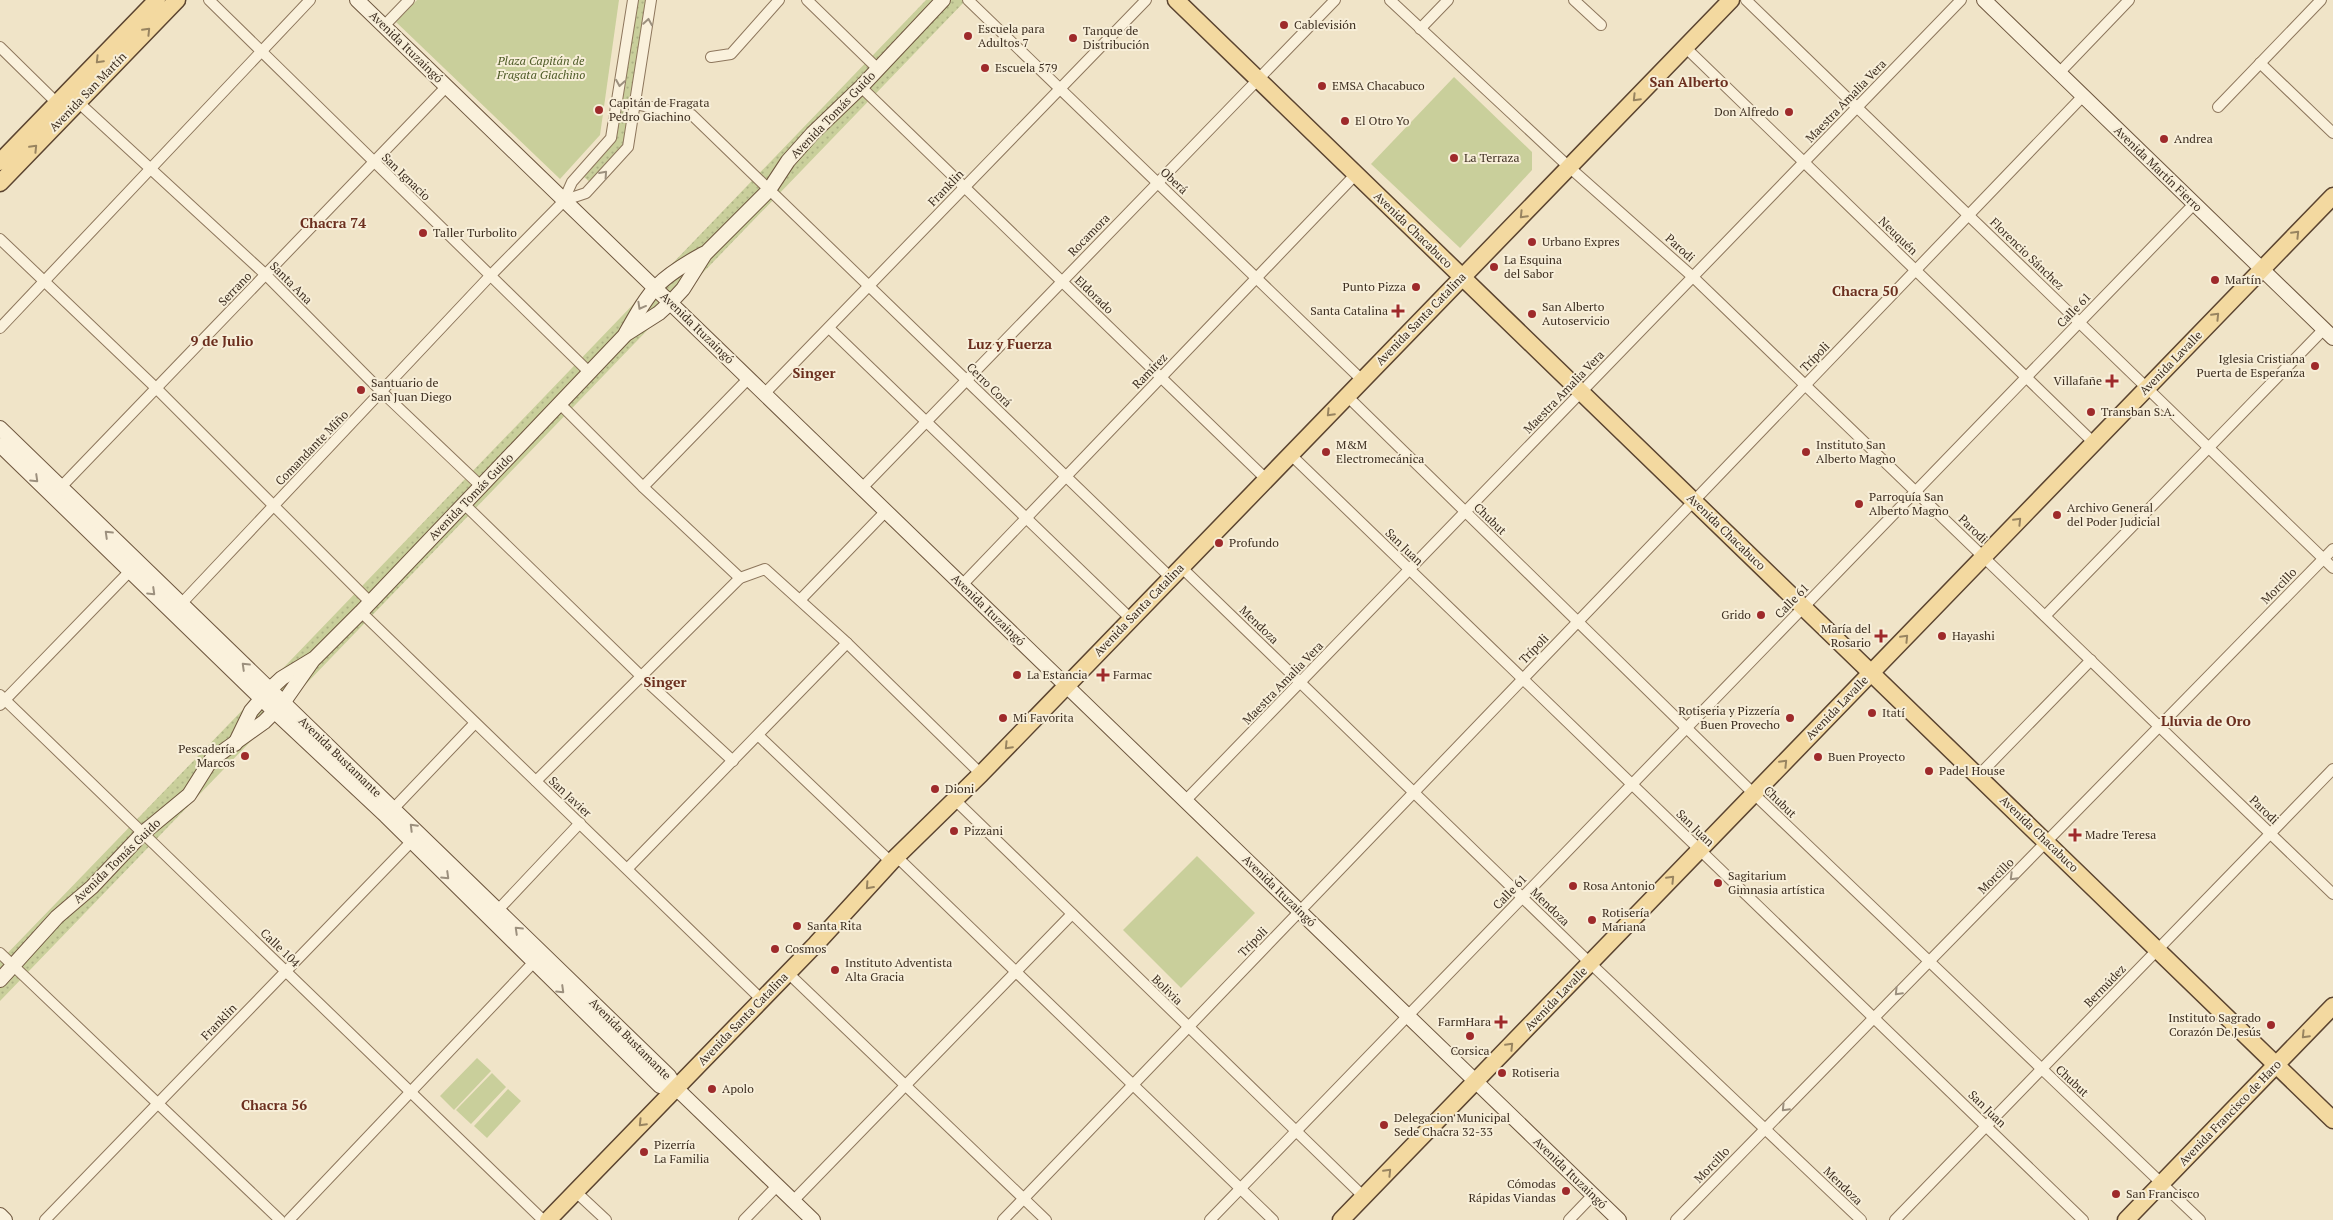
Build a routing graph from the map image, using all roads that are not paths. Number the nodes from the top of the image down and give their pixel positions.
1 (157, 0) edge
2 (177, 0) edge
3 (209, 0) edge
4 (310, 0) edge
5 (357, 0) edge
6 (409, 0) edge
7 (633, 0) edge
8 (651, 0) edge
9 (779, 0) edge
10 (807, 0) edge
11 (943, 0) edge
12 (968, 0) edge
13 (1146, 0) edge
14 (1176, 0) edge
15 (1335, 0) edge
16 (1390, 0) edge
17 (1448, 0) edge
18 (1574, 0) edge
19 (1730, 0) edge
20 (1746, 0) edge
21 (1961, 0) edge
22 (1984, 0) edge
23 (2128, 0) edge
24 (2321, 0) edge
25 (1600, 25) dead end
26 (384, 26) junction
27 (1420, 28) junction
28 (0, 47) edge
29 (1685, 47) junction
30 (261, 52) junction
31 (711, 57) dead end
32 (2260, 63) junction
33 (878, 69) junction
34 (2058, 72) junction
35 (1258, 80) junction
36 (447, 86) junction
37 (861, 87) junction
38 (1060, 89) junction
39 (2083, 96) junction
40 (78, 102) junction
41 (57, 103) junction
42 (635, 104) junction
43 (1857, 107) junction
44 (2218, 107) dead end
45 (2333, 133) edge
46 (0, 162) edge
47 (1804, 162) junction
48 (373, 163) junction
49 (1569, 167) junction
50 (150, 169) junction
51 (1356, 174) junction
52 (0, 183) edge
53 (1158, 183) junction
54 (965, 187) junction
55 (769, 190) junction
56 (2333, 196) edge
57 (565, 200) junction
58 (2194, 204) junction
59 (1969, 215) junction
60 (0, 239) edge
61 (704, 254) junction
62 (2262, 269) junction
63 (1916, 270) junction
64 (266, 275) junction
65 (490, 276) junction
66 (1462, 277) junction
67 (1693, 277) junction
68 (1258, 278) junction
69 (44, 282) junction
70 (1062, 282) junction
71 (869, 286) junction
72 (655, 287) junction
73 (670, 303) junction
74 (2080, 322) junction
75 (0, 328) edge
76 (829, 328) junction
77 (2329, 333) edge
78 (626, 334) junction
79 (588, 371) junction
80 (1161, 377) junction
81 (2026, 377) junction
82 (748, 378) junction
83 (1362, 380) junction
84 (966, 381) junction
85 (1806, 385) junction
86 (156, 388) junction
87 (2147, 388) junction
88 (382, 392) junction
89 (1581, 392) junction
90 (764, 394) junction
91 (1347, 396) junction
92 (560, 404) junction
93 (927, 422) junction
94 (0, 428) edge
95 (2094, 442) junction
96 (0, 445) edge
97 (2209, 448) junction
98 (1290, 454) junction
99 (1066, 476) junction
100 (1266, 479) junction
101 (482, 486) junction
102 (61, 487) junction
103 (643, 487) junction
104 (862, 488) junction
105 (1916, 491) junction
106 (1694, 501) junction
107 (464, 504) junction
108 (273, 507) junction
109 (886, 512) junction
110 (1466, 512) junction
111 (1027, 518) junction
112 (2333, 549) edge
113 (1984, 557) junction
114 (2324, 558) junction
115 (2333, 568) edge
116 (1410, 569) junction
117 (130, 571) junction
118 (1176, 572) junction
119 (740, 578) junction
120 (962, 585) junction
121 (801, 599) junction
122 (181, 604) junction
123 (366, 607) junction
124 (1803, 607) junction
125 (2045, 616) junction
126 (1131, 619) junction
127 (1578, 622) junction
128 (847, 643) junction
129 (315, 658) junction
130 (2091, 660) junction
131 (1871, 673) junction
132 (641, 676) junction
133 (1523, 679) junction
134 (1300, 682) junction
135 (1066, 686) junction
136 (265, 694) junction
137 (2, 700) edge
138 (279, 707) junction
139 (475, 724) junction
140 (2160, 727) junction
141 (1686, 728) junction
142 (758, 736) junction
143 (235, 744) junction
144 (732, 761) junction
145 (2333, 769) edge
146 (981, 774) junction
147 (1978, 776) junction
148 (536, 781) junction
149 (1632, 784) junction
150 (1414, 792) junction
151 (1754, 794) junction
152 (954, 799) junction
153 (1185, 801) junction
154 (394, 808) junction
155 (580, 823) junction
156 (143, 833) junction
157 (2270, 833) junction
158 (411, 842) junction
159 (2047, 843) junction
160 (1700, 850) junction
161 (894, 859) junction
162 (628, 868) junction
163 (2333, 894) edge
164 (1522, 897) junction
165 (498, 910) junction
166 (1300, 911) junction
167 (1072, 914) junction
168 (2158, 949) junction
169 (0, 952) edge
170 (1927, 961) junction
171 (533, 963) junction
172 (1590, 963) junction
173 (13, 965) junction
174 (286, 971) junction
175 (1016, 972) junction
176 (788, 973) junction
177 (0, 980) edge
178 (762, 1000) junction
179 (2333, 1006) edge
180 (1408, 1016) junction
181 (1873, 1017) junction
182 (1188, 1028) junction
183 (627, 1045) junction
184 (2276, 1064) junction
185 (2041, 1069) junction
186 (1476, 1081) junction
187 (1133, 1084) junction
188 (906, 1085) junction
189 (676, 1088) junction
190 (411, 1091) junction
191 (157, 1104) junction
192 (2333, 1120) edge
193 (1986, 1125) junction
194 (1765, 1129) junction
195 (1296, 1132) junction
196 (2163, 1183) junction
197 (777, 1186) junction
198 (1241, 1188) junction
199 (576, 1192) junction
200 (1593, 1195) junction
201 (1364, 1197) junction
202 (1024, 1198) junction
203 (793, 1201) junction
204 (0, 1215) edge
205 (5, 1220) edge
206 (44, 1220) edge
207 (280, 1220) edge
208 (289, 1220) edge
209 (543, 1220) edge
210 (548, 1220) edge
211 (606, 1220) edge
212 (744, 1220) edge
213 (813, 1220) edge
214 (1003, 1220) edge
215 (1046, 1220) edge
216 (1210, 1220) edge
217 (1273, 1220) edge
218 (1342, 1220) edge
219 (1569, 1220) edge
220 (1619, 1220) edge
221 (1676, 1220) edge
222 (1861, 1220) edge
223 (1894, 1220) edge
224 (2083, 1220) edge
225 (2126, 1220) edge
226 (2200, 1220) edge

1 -> 41 main road, Avenida San Martín
40 -> 2 main road, Avenida San Martín
3 - 30 street, San Ignacio
4 - 30 street
5 - 26 main road, Avenida Ituzaingó
6 - 26 street
7 -> 57 street
42 -> 8 street
9 - 31 street
10 - 33 street
11 - 33 main road, Avenida Tomás Guido
12 - 38 street, Oberá
13 - 38 street, Franklin
14 - 35 main road, Avenida Chacabuco
15 - 35 street, Rocamora
16 - 27 street, Parodi
17 - 27 street
18 - 25 street
19 - 29 main road, Avenida Santa Catalina
20 - 43 street, Florencio Sánchez
21 - 43 street, Maestra Amalia Vera
22 - 34 main road, Avenida Martín Fierro
23 - 34 street
24 - 32 street
26 - 36 main road, Avenida Ituzaingó
27 - 49 street, Parodi
28 - 41 street
29 - 47 street, Neuquén
29 -> 49 main road, Avenida Santa Catalina
30 - 48 street, San Ignacio
30 - 50 street
32 - 44 street
32 - 45 street
33 - 37 main road, Avenida Tomás Guido
34 - 39 main road, Avenida Martín Fierro
35 - 51 main road, Avenida Chacabuco
35 - 53 street, Rocamora
36 - 48 street, Serrano
36 - 57 main road, Avenida Ituzaingó
37 - 54 street, Eldorado
37 - 55 main road, Avenida Tomás Guido
38 - 53 street, Oberá
38 - 54 street, Franklin
39 - 58 main road, Avenida Martín Fierro
39 - 59 street, Trípoli
40 - 50 street, Santa Ana
52 -> 40 main road, Avenida San Martín
41 - 46 main road, Avenida San Martín
42 - 55 street, Cerro Corá
57 -> 42 street
43 - 47 street, Maestra Amalia Vera
43 - 59 street, Florencio Sánchez
47 - 63 street, Neuquén
47 - 67 street, Maestra Amalia Vera
48 - 64 street, Serrano
48 - 65 street, San Ignacio
49 -> 66 main road, Avenida Santa Catalina
49 - 67 street, Parodi
50 - 64 street, Santa Ana
50 - 69 street
51 - 66 main road, Avenida Chacabuco
51 - 68 street, Ramírez
53 - 68 street, Oberá
53 - 70 street, Rocamora
54 - 70 street, Eldorado
54 - 71 street, Franklin
55 - 61 main road, Avenida Tomás Guido
55 - 71 street, Cerro Corá
62 -> 56 main road, Avenida Lavalle
57 - 65 street, Comandante Miño
57 - 72 main road, Avenida Ituzaingó
58 - 62 main road, Avenida Martín Fierro
58 - 74 street, Calle 61
59 - 63 street, Trípoli
59 - 74 street, Florencio Sánchez
60 - 69 street, San Javier
61 - 72 main road, Avenida Tomás Guido
61 - 73 main road, Avenida Tomás Guido
62 - 77 main road, Avenida Martín Fierro
87 -> 62 main road, Avenida Lavalle
63 - 81 street, Neuquén
63 - 85 street, Trípoli
64 - 86 street, Serrano
64 - 88 street, Santa Ana
65 - 79 street, San Ignacio
65 - 88 street, Comandante Miño
66 - 83 main road, Avenida Santa Catalina
66 - 89 main road, Avenida Chacabuco
67 - 85 street, Parodi
67 - 89 street, Maestra Amalia Vera
68 - 80 street, Ramírez
68 - 83 street, Oberá
69 - 75 street
69 - 86 street, San Javier
70 - 80 street, Eldorado
70 - 84 street, Rocamora
71 - 76 street, Franklin
71 - 84 street, Cerro Corá
72 - 73 main road, Avenida Ituzaingó
72 -> 78 main road, Avenida Tomás Guido
73 - 78 main road, Avenida Tomás Guido
73 - 82 main road, Avenida Ituzaingó
74 - 81 street, Calle 61
74 - 87 street, Florencio Sánchez
76 - 90 street, Franklin
76 - 93 street
77 - 97 street
78 - 79 main road, Avenida Tomás Guido
79 - 92 main road, Avenida Tomás Guido
80 - 99 street, Ramírez
80 - 100 street, Eldorado
81 - 95 street, Neuquén
81 - 105 street, Calle 61
82 - 90 main road, Avenida Ituzaingó
82 - 103 street
83 - 91 main road, Avenida Santa Catalina
84 - 93 street, Rocamora
84 - 99 street, Cerro Corá
85 - 105 street, Parodi
85 - 106 street, Trípoli
86 - 102 street, Serrano
86 - 108 street, San Javier
87 - 95 main road, Avenida Lavalle
87 - 97 street, Florencio Sánchez
88 - 101 street, Santa Ana
88 - 108 street, Comandante Miño
89 - 106 main road, Avenida Chacabuco
89 - 110 street, Maestra Amalia Vera
90 - 104 main road, Avenida Ituzaingó
91 -> 98 main road, Avenida Santa Catalina
91 - 110 street, Chubut
92 - 101 main road, Avenida Tomás Guido
92 - 103 street
93 - 104 street, Rocamora
93 - 111 street
94 - 102 main road, Avenida Bustamante
113 -> 95 main road, Avenida Lavalle
96 -> 117 main road, Avenida Bustamante
97 - 114 street, Florencio Sánchez
97 - 125 street
98 - 100 main road, Avenida Santa Catalina
98 - 116 street, San Juan
99 - 111 street, Ramírez
99 - 118 street, Cerro Corá
100 - 118 main road, Avenida Santa Catalina
101 - 107 main road, Avenida Tomás Guido
122 -> 102 main road, Avenida Bustamante
103 - 119 street
104 - 109 main road, Avenida Ituzaingó
105 - 113 street, Parodi
105 - 124 street, Calle 61
106 - 124 main road, Avenida Chacabuco
106 - 127 street, Trípoli
107 - 123 main road, Avenida Tomás Guido
107 - 132 street
108 - 122 street, Comandante Miño
108 - 123 street, San Javier
109 - 120 main road, Avenida Ituzaingó
109 - 121 street
110 - 116 street, Maestra Amalia Vera
110 - 127 street, Chubut
111 - 120 street, Ramírez
111 - 126 street
112 - 114 street, Morcillo
113 - 125 street, Parodi
131 -> 113 main road, Avenida Lavalle
114 - 115 street, Florencio Sánchez
114 - 140 street, Morcillo
116 - 133 street, San Juan
116 - 134 street, Maestra Amalia Vera
117 -> 136 main road, Avenida Bustamante
117 - 137 street
118 - 126 main road, Avenida Santa Catalina
118 - 134 street, Mendoza
119 - 121 street
119 - 132 street
120 - 135 main road, Avenida Ituzaingó
121 - 128 street
136 -> 122 main road, Avenida Bustamante
123 - 129 main road, Avenida Tomás Guido
123 - 139 street, San Javier
124 - 131 main road, Avenida Chacabuco
124 - 141 street, Calle 61
125 - 130 street, Parodi
126 - 135 main road, Avenida Santa Catalina
127 - 133 street, Trípoli
127 - 141 street, Chubut
128 - 142 street
128 - 146 street
129 - 136 main road, Avenida Tomás Guido
129 - 138 main road, Avenida Tomás Guido
130 - 140 street, Parodi
130 - 147 street
131 - 147 main road, Avenida Chacabuco
151 -> 131 main road, Avenida Lavalle
132 - 144 street
132 - 148 street
133 - 149 street, San Juan
133 - 150 street, Trípoli
134 - 150 street, Mendoza
134 - 153 street, Maestra Amalia Vera
135 -> 146 main road, Avenida Santa Catalina
135 - 153 main road, Avenida Ituzaingó
136 - 138 main road, Avenida Bustamante
136 - 143 main road, Avenida Tomás Guido
137 - 156 street, Calle 104
138 - 143 main road, Avenida Tomás Guido
138 - 154 main road, Avenida Bustamante
138 - 158 main road, Avenida Bustamante
139 - 148 street, San Javier
139 - 154 street
140 - 157 street, Parodi
140 - 159 street, Morcillo
141 - 149 street, Calle 61
141 - 151 street, Chubut
142 - 144 street
142 - 161 street
143 - 156 main road, Avenida Tomás Guido
144 - 162 street
145 - 157 street, Bermúdez
146 - 152 main road, Avenida Santa Catalina
147 - 159 main road, Avenida Chacabuco
148 - 155 street, San Javier
149 - 160 street, San Juan
149 - 164 street, Calle 61
150 - 164 street, Mendoza
150 - 166 street, Trípoli
151 - 160 main road, Avenida Lavalle
151 - 170 street, Chubut
152 - 161 main road, Avenida Santa Catalina
152 - 167 street, Bolivia
153 - 166 main road, Avenida Ituzaingó
165 -> 154 main road, Avenida Bustamante
155 - 162 street, San Javier
155 - 165 street
156 - 173 main road, Avenida Tomás Guido
156 - 174 street, Calle 104
157 - 163 street, Parodi
157 - 168 street, Bermúdez
158 -> 171 main road, Avenida Bustamante
158 - 174 street, Franklin
159 - 168 main road, Avenida Chacabuco
159 -> 170 street, Morcillo
172 -> 160 main road, Avenida Lavalle
160 - 181 street, San Juan
161 - 175 street
161 -> 176 main road, Avenida Santa Catalina
162 - 178 street, San Javier
164 - 172 street, Mendoza
164 - 180 street, Calle 61
183 -> 165 main road, Avenida Bustamante
166 - 180 main road, Avenida Ituzaingó
166 - 182 street, Trípoli
167 - 175 street
167 - 182 street, Bolivia
168 - 184 main road, Avenida Chacabuco
168 - 185 street, Bermúdez
169 - 173 street
170 -> 181 street, Morcillo
170 - 185 street, Chubut
171 -> 183 main road, Avenida Bustamante
171 - 190 street
186 -> 172 main road, Avenida Lavalle
172 - 194 street, Mendoza
173 - 177 main road, Avenida Tomás Guido
173 - 191 street
174 - 190 street, Calle 104
174 - 191 street, Franklin
175 - 187 street
175 - 188 street
176 - 178 main road, Avenida Santa Catalina
176 - 188 street
178 - 189 main road, Avenida Santa Catalina
179 -> 184 main road, Avenida Francisco de Haro
180 - 186 main road, Avenida Ituzaingó
180 - 195 street, Calle 61
181 - 193 street, San Juan
181 -> 194 street, Morcillo
182 - 187 street, Trípoli
182 - 195 street, Bolivia
183 - 189 main road, Avenida Bustamante
184 - 192 main road, Avenida Chacabuco
184 - 196 main road, Avenida Francisco de Haro
185 - 193 street, Bermúdez
185 - 196 street, Chubut
186 - 200 main road, Avenida Ituzaingó
201 -> 186 main road, Avenida Lavalle
187 - 198 street
187 - 202 street, Trípoli
188 - 202 street
188 - 203 street
189 - 197 main road, Avenida Bustamante
189 -> 199 main road, Avenida Santa Catalina
190 - 208 street
190 - 209 street, Calle 104
191 - 206 street, Franklin
191 - 207 street
193 - 223 street, Bermúdez
193 - 224 street, San Juan
194 - 221 street, Morcillo
194 - 222 street, Mendoza
195 - 198 street, Calle 61
195 - 201 street, Bolivia
196 - 225 main road, Avenida Francisco de Haro
196 - 226 street, Chubut
197 - 203 main road, Avenida Bustamante
197 - 212 street
198 - 216 street, Calle 61
198 - 217 street
199 - 210 main road, Avenida Santa Catalina
199 - 211 street
200 - 219 street
200 - 220 main road, Avenida Ituzaingó
201 - 218 main road, Avenida Lavalle
202 - 214 street, Trípoli
202 - 215 street
203 - 213 main road, Avenida Bustamante
204 - 205 main road

